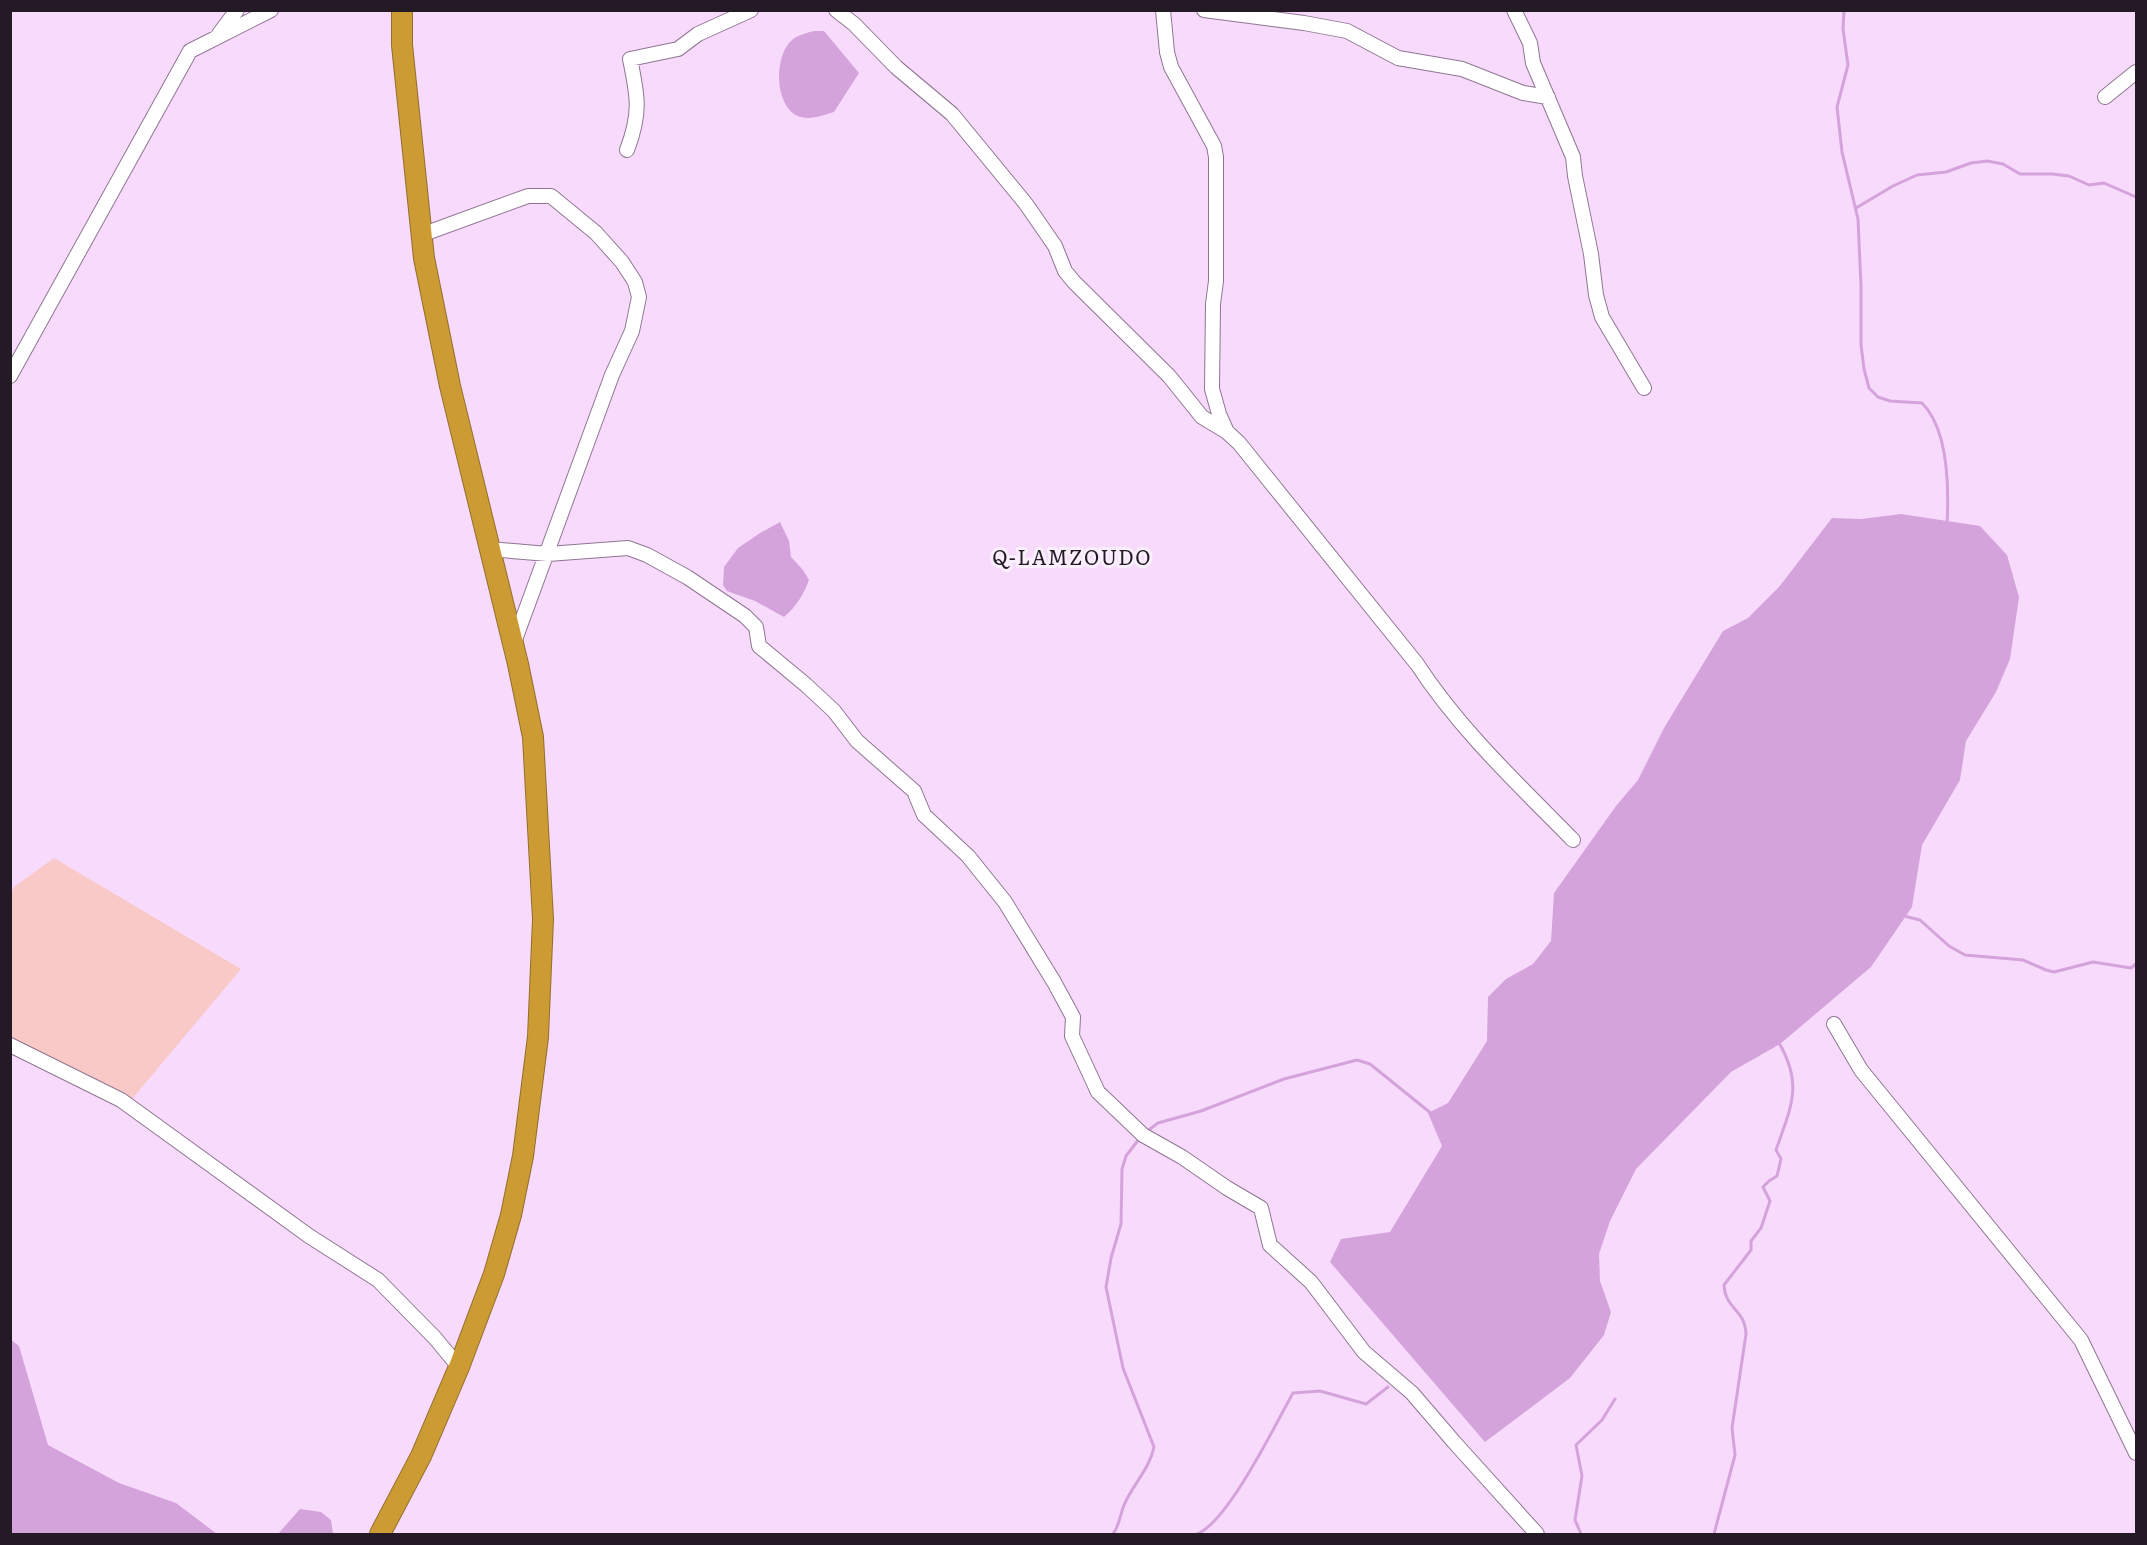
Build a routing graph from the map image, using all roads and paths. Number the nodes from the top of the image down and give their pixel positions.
1 (237, 10) edge
2 (271, 10) edge
3 (402, 10) edge
4 (751, 10) edge
5 (836, 10) edge
6 (1172, 10) edge
7 (1204, 10) edge
8 (1515, 10) edge
9 (1162, 11) edge
10 (216, 38) junction
11 (2136, 72) edge
12 (1548, 97) junction
13 (2105, 97) dead end
14 (627, 150) dead end
15 (421, 235) junction
16 (10, 376) edge
17 (1644, 388) dead end
18 (1227, 432) junction
19 (489, 549) junction
20 (548, 554) junction
21 (513, 645) junction
22 (1573, 840) dead end
23 (1834, 1024) dead end
24 (10, 1045) edge
25 (459, 1367) junction
26 (2136, 1453) edge
27 (380, 1534) edge
28 (1537, 1534) edge

1 - 10 street
2 - 10 street
3 - 15 highway
4 - 14 street
5 - 18 street
6 - 9 street
7 - 12 street
8 - 12 street
9 - 18 street
10 - 16 street
11 - 13 street
12 - 17 street
15 - 19 highway
15 - 20 street
18 - 22 street
19 - 20 street
19 - 21 highway
20 - 21 street
20 - 28 street
21 - 25 highway
23 - 26 street
24 - 25 street
25 - 27 highway

